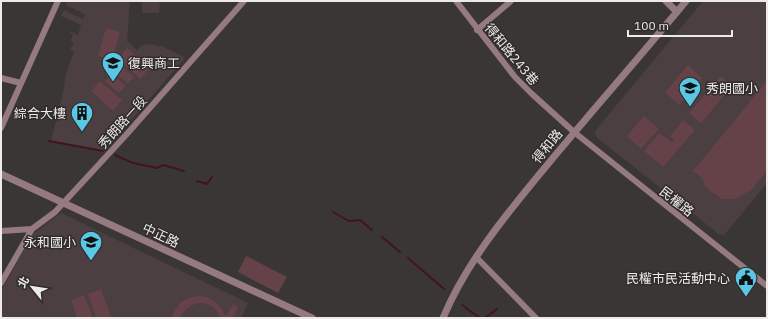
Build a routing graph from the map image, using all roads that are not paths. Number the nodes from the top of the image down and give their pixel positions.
1 (58, 1) edge
2 (244, 1) edge
3 (456, 1) edge
4 (511, 1) edge
5 (666, 1) edge
6 (686, 1) edge
7 (677, 12) junction
8 (477, 30) junction
9 (1, 78) edge
10 (21, 83) junction
11 (1, 128) edge
12 (574, 132) junction
13 (1, 174) edge
14 (64, 203) junction
15 (32, 229) junction
16 (1, 231) edge
17 (476, 257) junction
18 (1, 283) edge
19 (767, 286) edge
20 (528, 311) junction
21 (312, 318) edge
22 (443, 318) edge
23 (526, 318) edge
24 (536, 318) edge

1 - 10 street
2 - 14 street, 秀朗路一段
3 - 8 street, 得和路243巷
4 - 8 street
5 - 7 street
6 - 7 street, 得和路
7 - 12 street, 得和路
8 - 12 street, 得和路243巷
9 - 10 street
10 - 11 street
12 - 17 street, 得和路
12 - 19 street, 民權路
13 - 14 street, 中正路
14 - 15 street, 秀朗路一段
14 - 21 street, 中正路
15 - 16 street
15 - 18 street
17 - 20 street
17 - 22 street, 得和路
20 - 23 street
20 - 24 street

